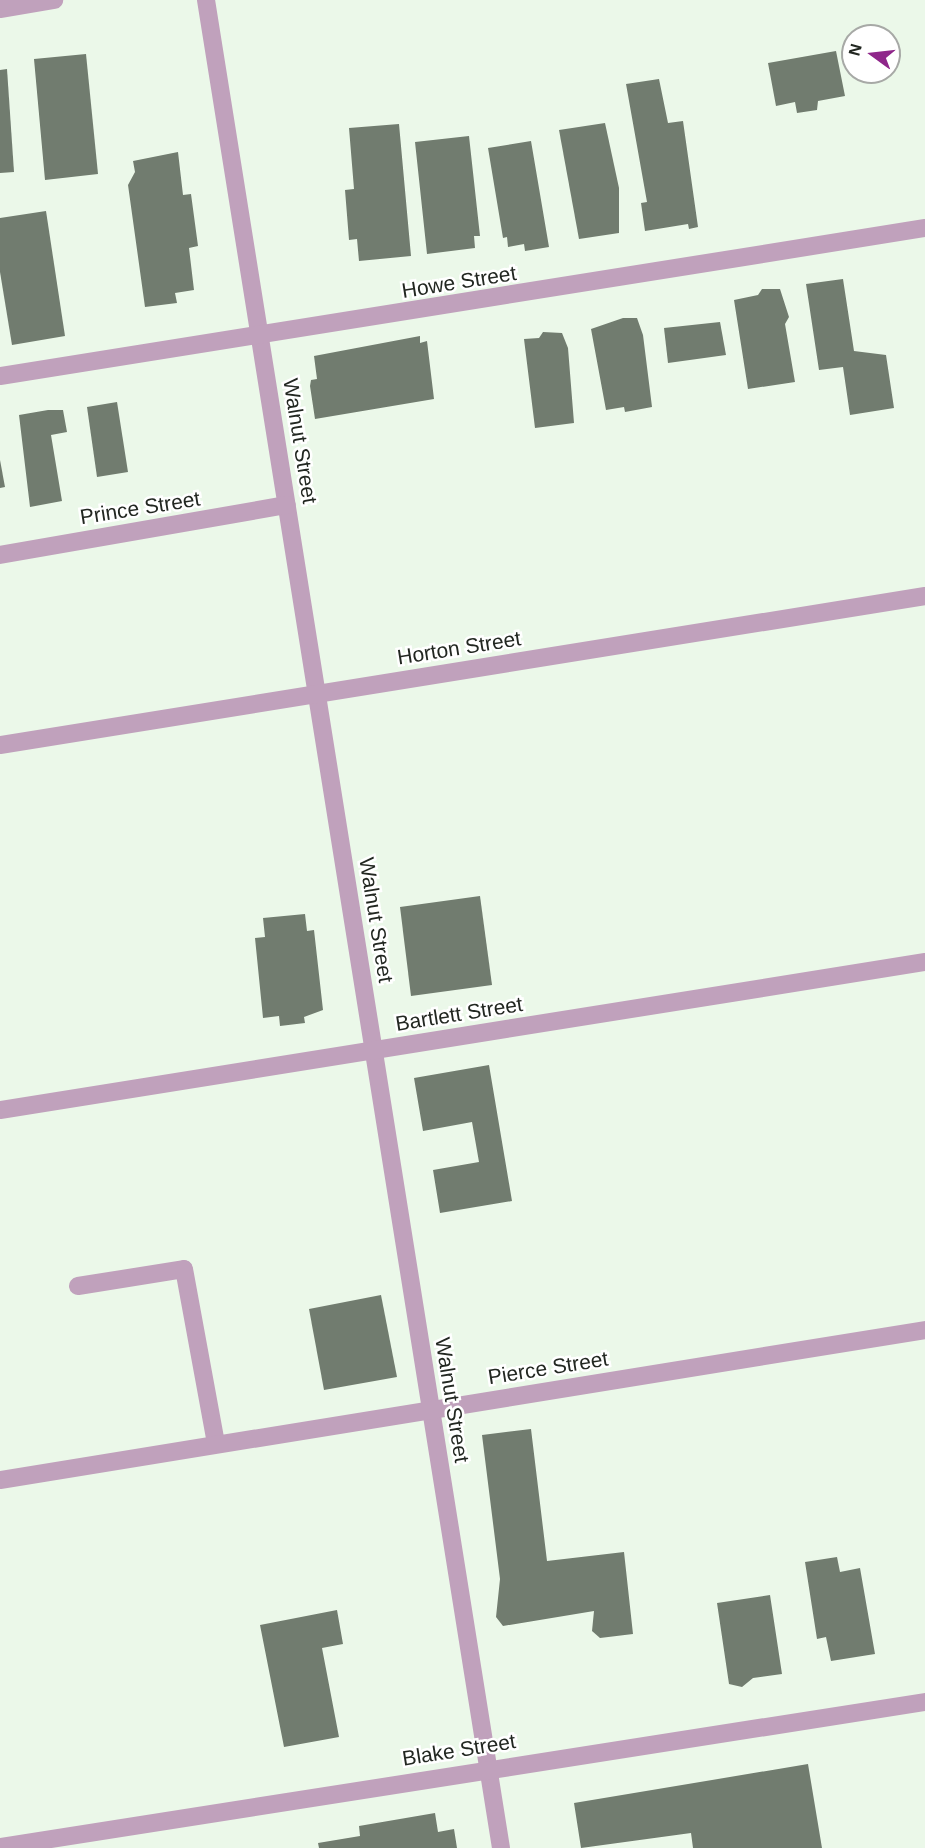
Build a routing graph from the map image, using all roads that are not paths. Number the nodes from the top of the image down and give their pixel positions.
1 (54, 0) edge
2 (206, 0) edge
3 (0, 9) edge
4 (925, 228) edge
5 (261, 336) junction
6 (0, 376) edge
7 (287, 505) junction
8 (0, 555) edge
9 (925, 596) edge
10 (318, 693) junction
11 (0, 744) edge
12 (925, 962) edge
13 (374, 1050) junction
14 (0, 1110) edge
15 (78, 1286) dead end
16 (925, 1330) edge
17 (431, 1409) junction
18 (216, 1444) junction
19 (0, 1480) edge
20 (925, 1702) edge
21 (488, 1768) junction
22 (0, 1847) edge
23 (501, 1848) edge

1 - 3 street
2 - 5 street, Walnut Street
4 - 5 street, Howe Street
5 - 6 street, Howe Street
5 - 7 street, Walnut Street
7 - 8 street, Prince Street
7 - 10 street, Walnut Street
9 - 10 street, Horton Street
10 - 11 street, Horton Street
10 - 13 street, Walnut Street
12 - 13 street, Bartlett Street
13 - 14 street, Bartlett Street
13 - 17 street, Walnut Street
15 - 18 street
16 - 17 street, Pierce Street
17 - 18 street, Pierce Street
17 - 21 street, Walnut Street
18 - 19 street, Pierce Street
20 - 21 street, Blake Street
21 - 22 street, Blake Street
21 - 23 street, Walnut Street

